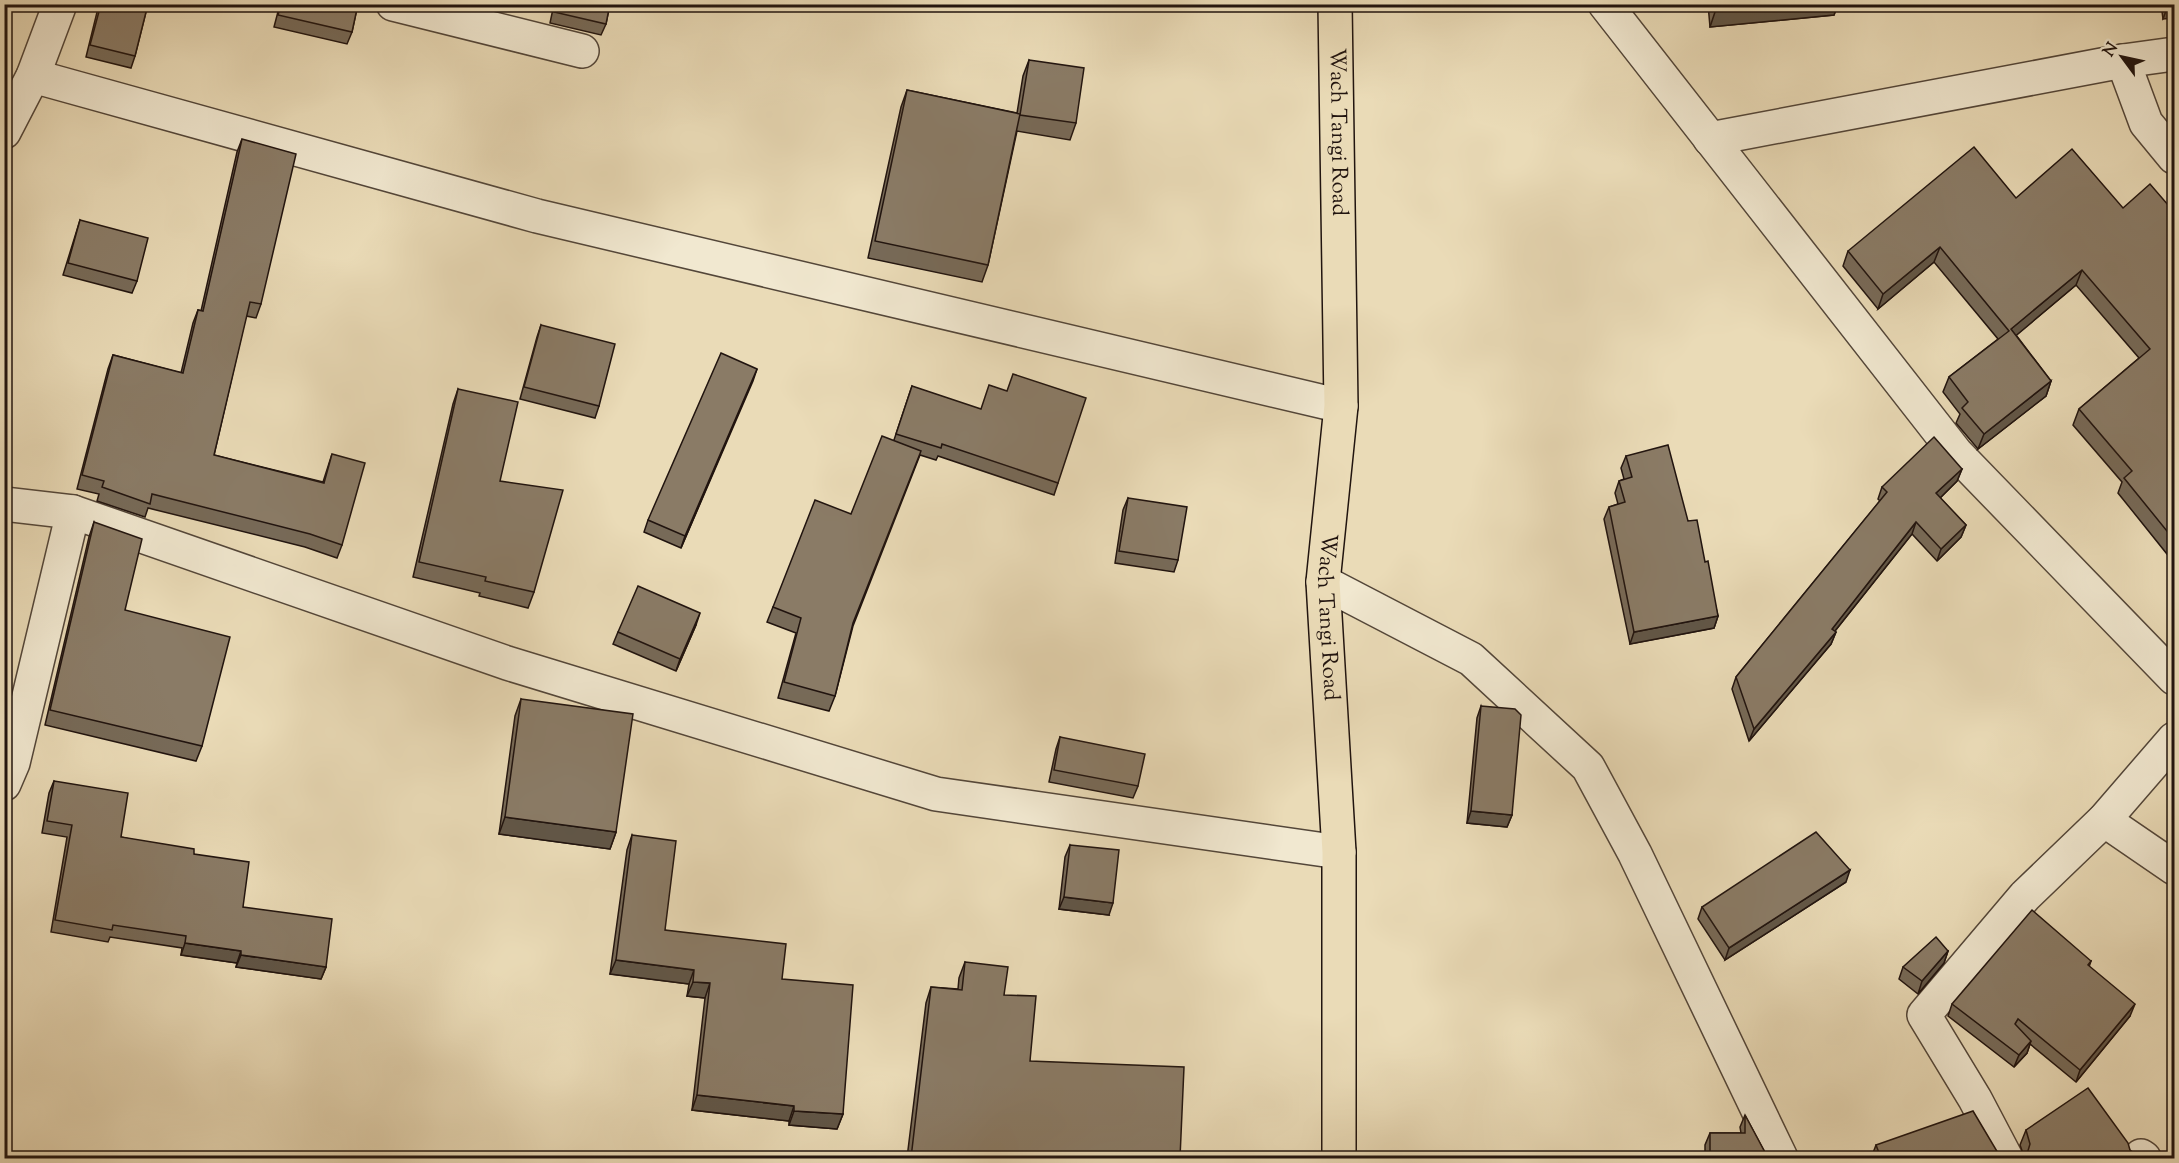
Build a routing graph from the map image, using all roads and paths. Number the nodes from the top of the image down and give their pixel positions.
1 (60, 4) edge
2 (393, 4) edge
3 (1335, 4) edge
4 (1605, 4) edge
5 (582, 51) dead end
6 (2175, 54) edge
7 (2123, 61) junction
8 (33, 76) junction
9 (4, 132) edge
10 (1710, 139) junction
11 (2175, 157) edge
12 (1341, 406) junction
13 (4, 504) edge
14 (73, 512) junction
15 (1323, 582) junction
16 (2175, 678) edge
17 (2175, 739) edge
18 (4, 784) edge
19 (2104, 820) junction
20 (1339, 852) junction
21 (2175, 868) edge
22 (1339, 1158) edge
23 (1782, 1158) edge
24 (2006, 1158) edge

1 - 8 street
2 - 5 street
3 - 12 main road, Wach Tangi Road
4 - 10 street
6 - 7 street
7 - 10 street
7 - 11 street
8 - 9 street
8 - 12 street
10 - 16 street
12 - 15 main road, Wach Tangi Road
13 - 14 street
14 - 18 street
14 - 20 street
15 - 20 main road, Wach Tangi Road
15 - 23 street
17 - 19 street
19 - 21 street
19 - 24 street
20 - 22 main road, Wach Tangi Road

